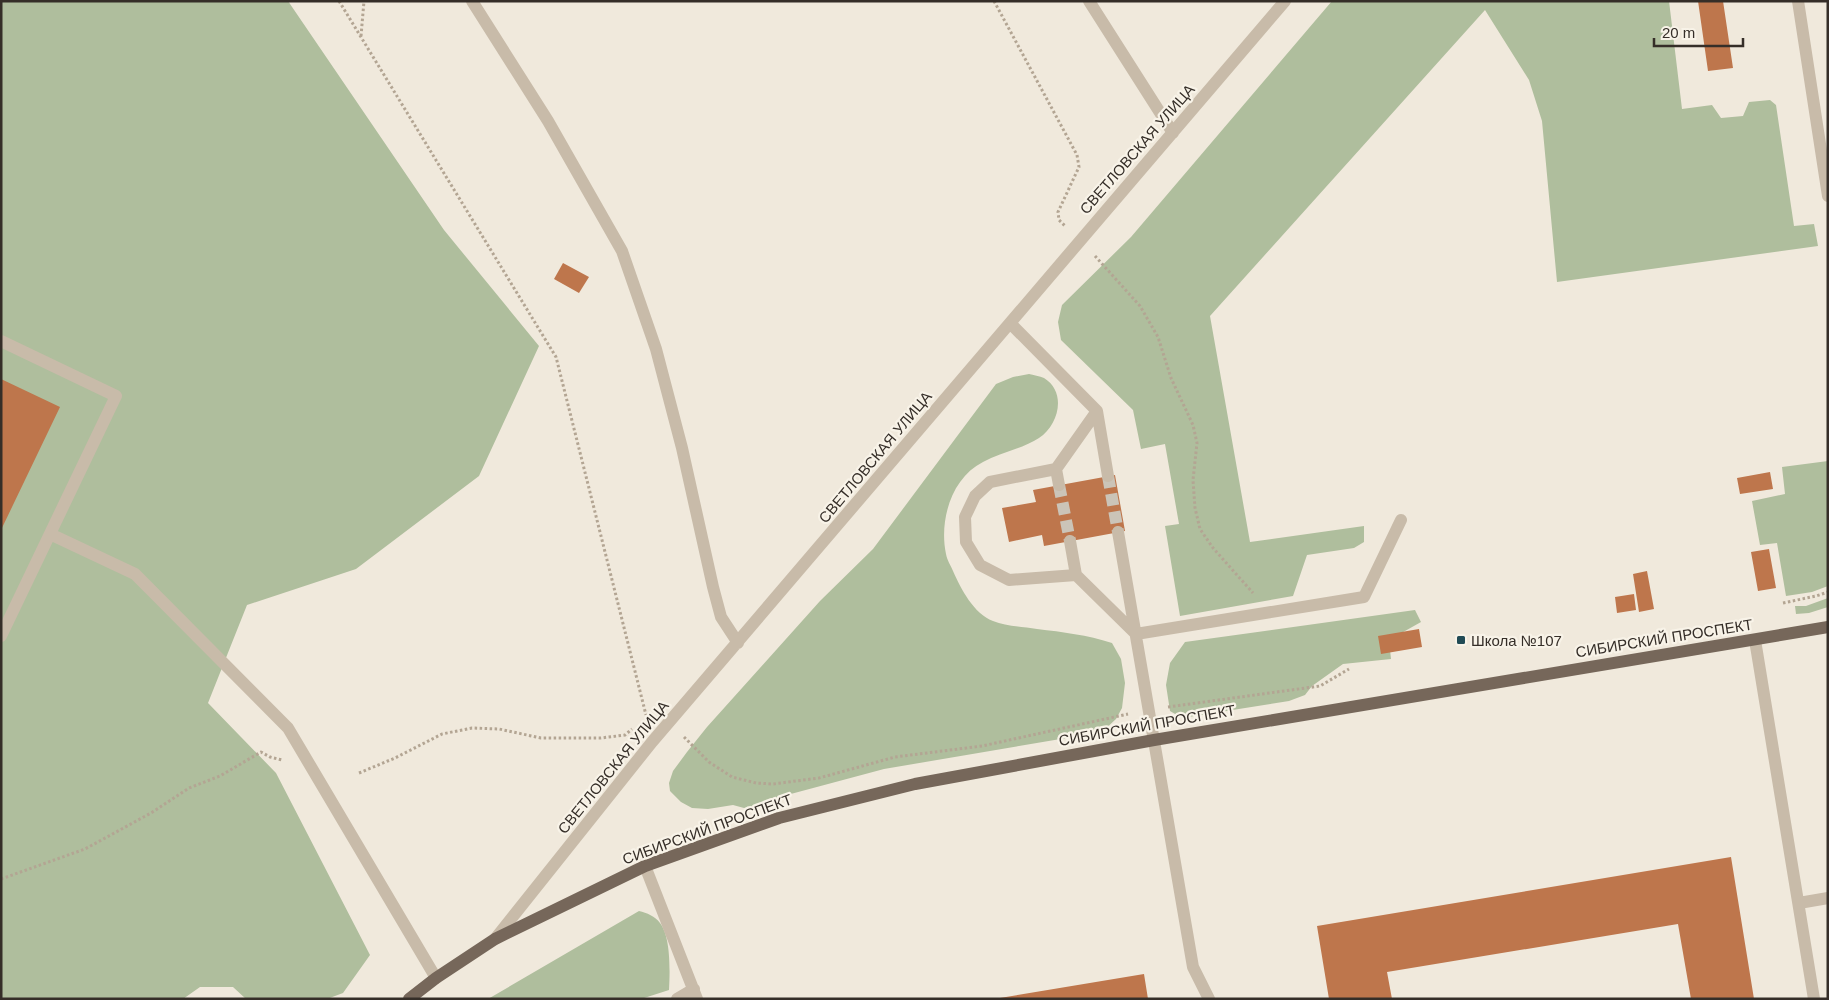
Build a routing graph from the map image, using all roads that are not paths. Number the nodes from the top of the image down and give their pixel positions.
1 (472, 1) edge
2 (1089, 1) edge
3 (1285, 1) edge
4 (1798, 1) edge
5 (1822, 120) edge
6 (1173, 133) junction
7 (1828, 196) edge
8 (1010, 323) junction
9 (1, 342) edge
10 (1096, 411) junction
11 (1056, 469) junction
12 (1108, 476) tunnel mouth
13 (1059, 485) tunnel mouth
14 (1402, 520) dead end
15 (1118, 532) tunnel mouth
16 (50, 534) junction
17 (1070, 541) tunnel mouth
18 (1076, 575) junction
19 (1828, 627) edge
20 (1136, 634) junction
21 (1, 636) edge
22 (1755, 640) junction
23 (738, 642) junction
24 (1154, 740) junction
25 (644, 866) junction
26 (1828, 898) edge
27 (1799, 903) junction
28 (495, 939) junction
29 (436, 978) junction
30 (695, 994) edge
31 (409, 999) edge
32 (677, 999) edge
33 (1209, 999) edge
34 (1814, 999) edge

1 - 23 street
2 - 6 street
3 - 6 street, СВЕТЛОВСКАЯ УЛИЦА
4 - 5 street
5 - 7 street
6 - 8 street, СВЕТЛОВСКАЯ УЛИЦА
8 - 10 street
8 - 23 street, СВЕТЛОВСКАЯ УЛИЦА
9 - 16 street
10 - 11 street
10 - 12 street
11 - 13 street
11 - 18 street
14 - 20 street
15 - 20 street
16 - 21 street
16 - 29 street
17 - 18 street
18 - 20 street
19 - 22 main road, СИБИРСКИЙ ПРОСПЕКТ
20 - 24 street
22 - 24 main road, СИБИРСКИЙ ПРОСПЕКТ
22 - 27 street
23 - 28 street, СВЕТЛОВСКАЯ УЛИЦА
24 - 25 main road, СИБИРСКИЙ ПРОСПЕКТ
24 - 33 street
25 - 28 main road, СИБИРСКИЙ ПРОСПЕКТ
25 - 30 street
26 - 27 street
27 - 34 street
28 - 29 main road, СИБИРСКИЙ ПРОСПЕКТ
29 - 31 main road, СИБИРСКИЙ ПРОСПЕКТ
30 - 32 street

